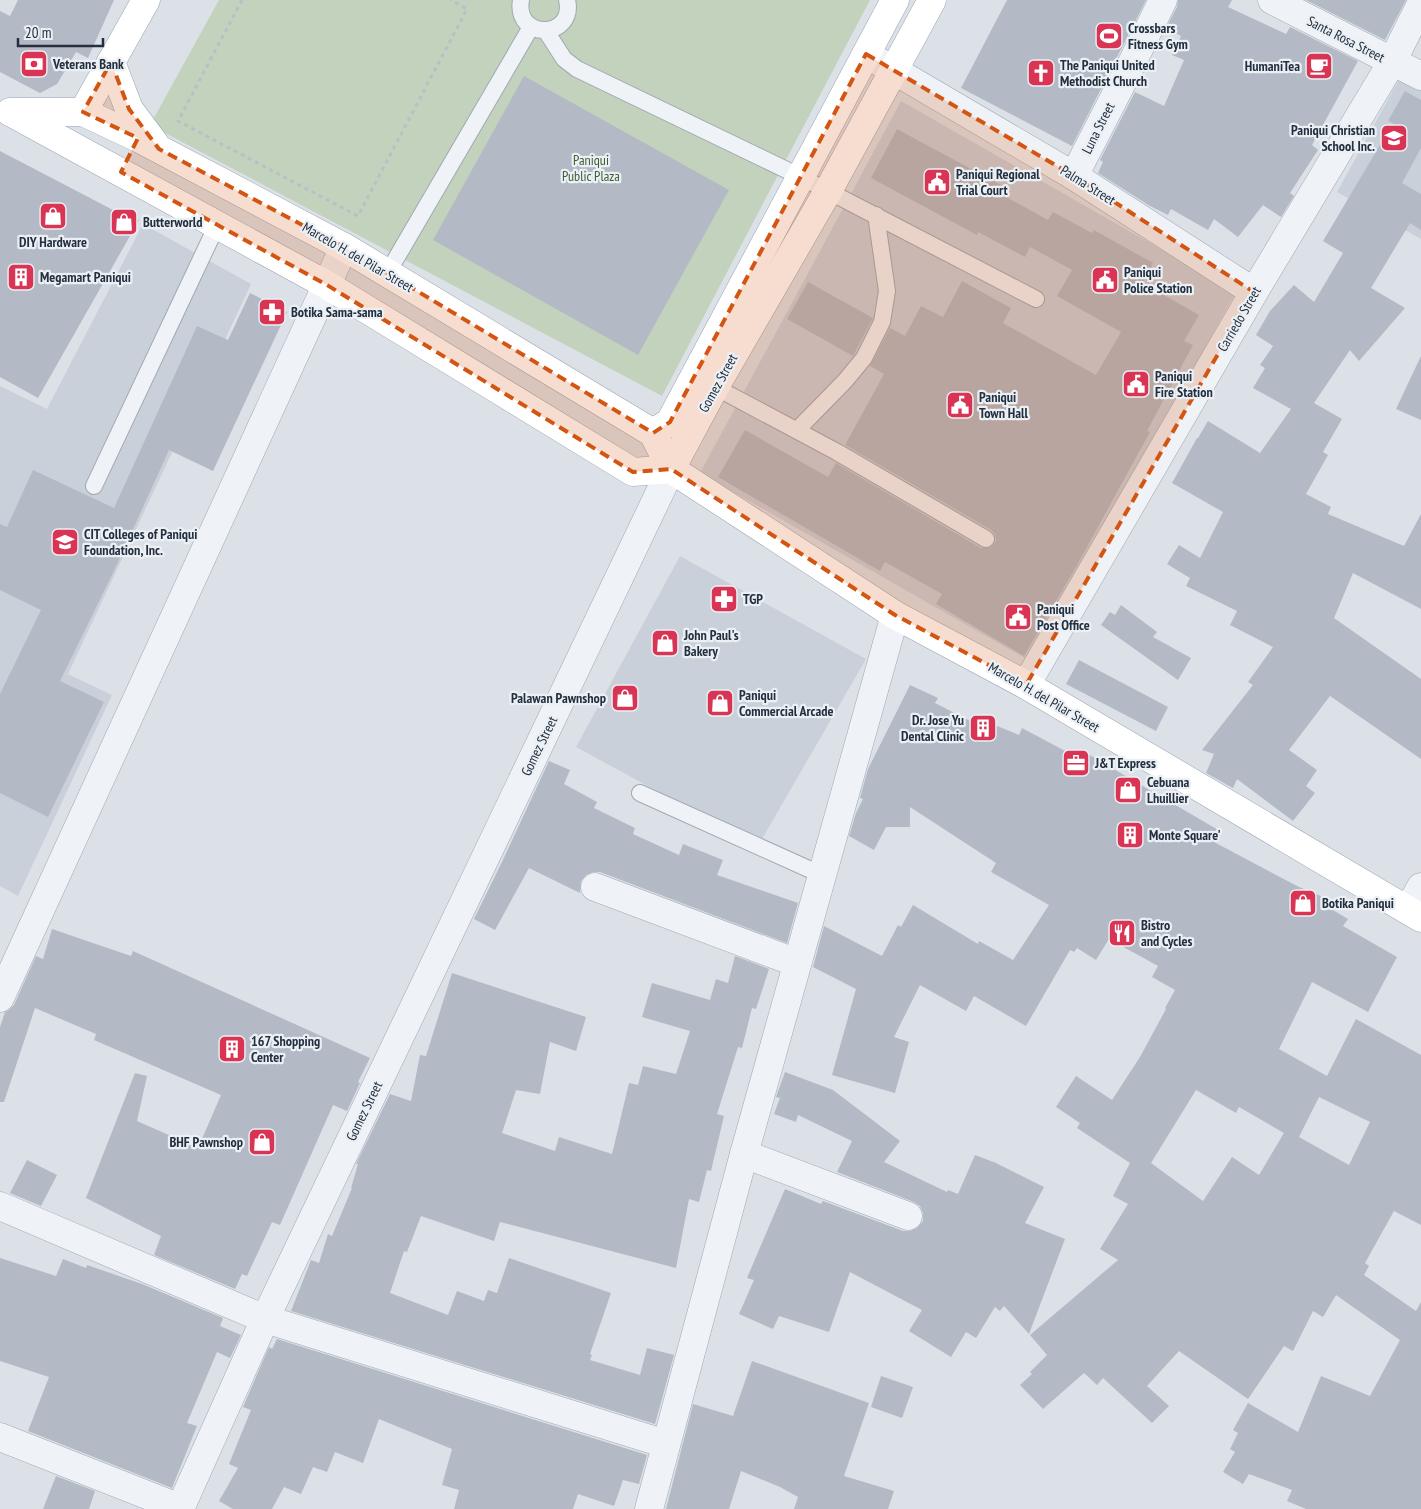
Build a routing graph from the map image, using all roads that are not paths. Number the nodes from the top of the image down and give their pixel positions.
1 (146, 0) edge
2 (567, 0) edge
3 (895, 0) edge
4 (932, 0) edge
5 (1163, 0) edge
6 (1272, 0) edge
7 (516, 2) edge
8 (1421, 4) edge
9 (539, 29) junction
10 (866, 54) junction
11 (111, 62) junction
12 (1392, 62) junction
13 (894, 70) junction
14 (1421, 76) edge
15 (5, 110) edge
16 (83, 112) junction
17 (149, 144) junction
18 (121, 172) junction
19 (800, 176) junction
20 (1074, 176) junction
21 (828, 191) junction
22 (876, 215) junction
23 (217, 225) junction
24 (344, 247) junction
25 (387, 274) junction
26 (327, 285) junction
27 (1254, 292) junction
28 (1036, 299) dead end
29 (715, 387) junction
30 (797, 430) junction
31 (653, 433) junction
32 (672, 469) junction
33 (94, 486) dead end
34 (986, 539) dead end
35 (895, 614) junction
36 (1026, 685) junction
37 (640, 793) dead end
38 (822, 875) junction
39 (595, 887) dead end
40 (1421, 887) edge
41 (1414, 914) edge
42 (797, 964) junction
43 (0, 998) edge
44 (744, 1154) junction
45 (0, 1206) edge
46 (908, 1216) dead end
47 (265, 1318) junction
48 (0, 1437) edge
49 (666, 1444) junction
50 (180, 1508) edge
51 (649, 1509) edge

1 - 11 main road
2 - 9 lane
3 - 10 main road, Gomez Street
4 - 13 main road, Gomez Street
5 - 20 street, Luna Street
6 - 12 street, Santa Rosa Street
7 - 9 lane
8 - 12 street, Carriedo Street
9 - 19 lane
9 - 25 lane
10 - 13 street, Palma Street
10 - 19 main road, Gomez Street
11 - 16 main road
11 - 17 main road
12 - 14 street, Santa Rosa Street
12 - 27 street, Carriedo Street
13 - 20 street, Palma Street
13 - 21 main road, Gomez Street
15 - 16 main road, Marcelo H. del Pilar Street
15 - 18 main road, Marcelo H. del Pilar Street
16 - 17 main road, Marcelo H. del Pilar Street
17 - 18 main road
17 - 24 main road, Marcelo H. del Pilar Street
18 - 23 main road, Marcelo H. del Pilar Street
19 - 21 lane
19 - 31 main road, Gomez Street
20 - 27 street, Palma Street
21 - 22 lane
21 - 29 main road, Gomez Street
22 - 28 lane
22 - 30 lane
23 - 26 main road, Marcelo H. del Pilar Street
23 - 33 lane
24 - 25 main road, Marcelo H. del Pilar Street
24 - 26 street
25 - 31 main road, Marcelo H. del Pilar Street
26 - 32 main road, Marcelo H. del Pilar Street
26 - 43 street
27 - 36 street, Carriedo Street
29 - 30 lane
29 - 32 main road, Gomez Street
30 - 34 lane
31 - 32 main road, Marcelo H. del Pilar Street
32 - 35 main road, Marcelo H. del Pilar Street
32 - 47 street, Gomez Street
35 - 36 main road, Marcelo H. del Pilar Street
35 - 38 street
36 - 41 main road, Marcelo H. del Pilar Street
37 - 38 lane
38 - 42 street
39 - 42 street
40 - 41 street
42 - 44 street
44 - 46 street
44 - 49 street
45 - 47 street
47 - 49 street
47 - 50 street, Gomez Street
48 - 50 street
49 - 51 street

